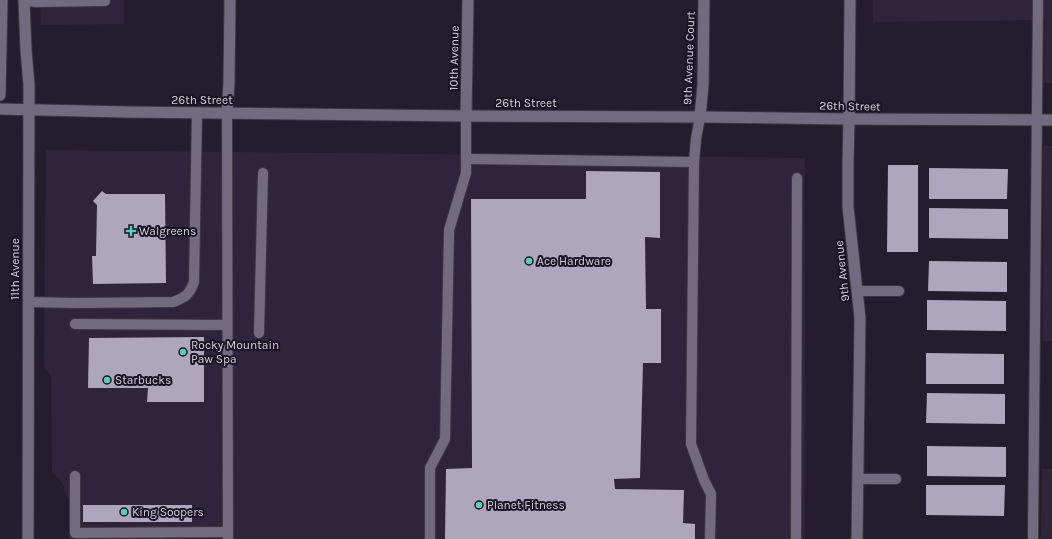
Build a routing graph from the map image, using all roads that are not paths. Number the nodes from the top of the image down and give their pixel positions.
1 (2, 0) edge
2 (24, 0) edge
3 (105, 0) edge
4 (230, 0) edge
5 (468, 0) edge
6 (704, 0) edge
7 (850, 0) edge
8 (1038, 0) edge
9 (0, 95) edge
10 (0, 109) edge
11 (29, 110) junction
12 (197, 113) junction
13 (227, 113) junction
14 (466, 116) junction
15 (700, 117) junction
16 (849, 119) junction
17 (1036, 120) junction
18 (1052, 120) edge
19 (466, 159) junction
20 (694, 162) junction
21 (263, 173) dead end
22 (797, 178) dead end
23 (857, 291) junction
24 (899, 291) dead end
25 (28, 302) junction
26 (75, 324) dead end
27 (227, 325) junction
28 (259, 333) dead end
29 (75, 476) dead end
30 (858, 479) junction
31 (896, 479) dead end
32 (228, 535) edge
33 (146, 536) edge
34 (28, 539) edge
35 (430, 539) edge
36 (710, 539) edge
37 (796, 539) edge
38 (857, 539) edge
39 (1033, 539) edge

1 - 9 street
2 - 3 lane
2 - 11 street, 11th Avenue
4 - 13 street
5 - 14 street, 10th Avenue
6 - 15 street, 9th Avenue Court
7 - 16 street, 9th Avenue
8 - 17 lane
10 - 11 street, 26th Street
11 - 12 street, 26th Street
11 - 25 street, 11th Avenue
12 - 13 street, 26th Street
12 - 25 lane
13 - 14 street, 26th Street
13 - 27 lane
14 - 15 street, 26th Street
14 - 19 lane
15 - 16 street, 26th Street
15 - 20 lane
16 - 17 street, 26th Street
16 - 23 street, 9th Avenue
17 - 18 street, 26th Street
17 - 39 lane
19 - 20 lane
19 - 35 lane
20 - 36 lane
21 - 28 lane
22 - 37 lane
23 - 24 lane
23 - 30 street, 9th Avenue
25 - 34 street, 11th Avenue
26 - 27 lane
27 - 32 lane
29 - 33 lane
30 - 31 lane
30 - 38 street, 9th Avenue
32 - 33 lane

